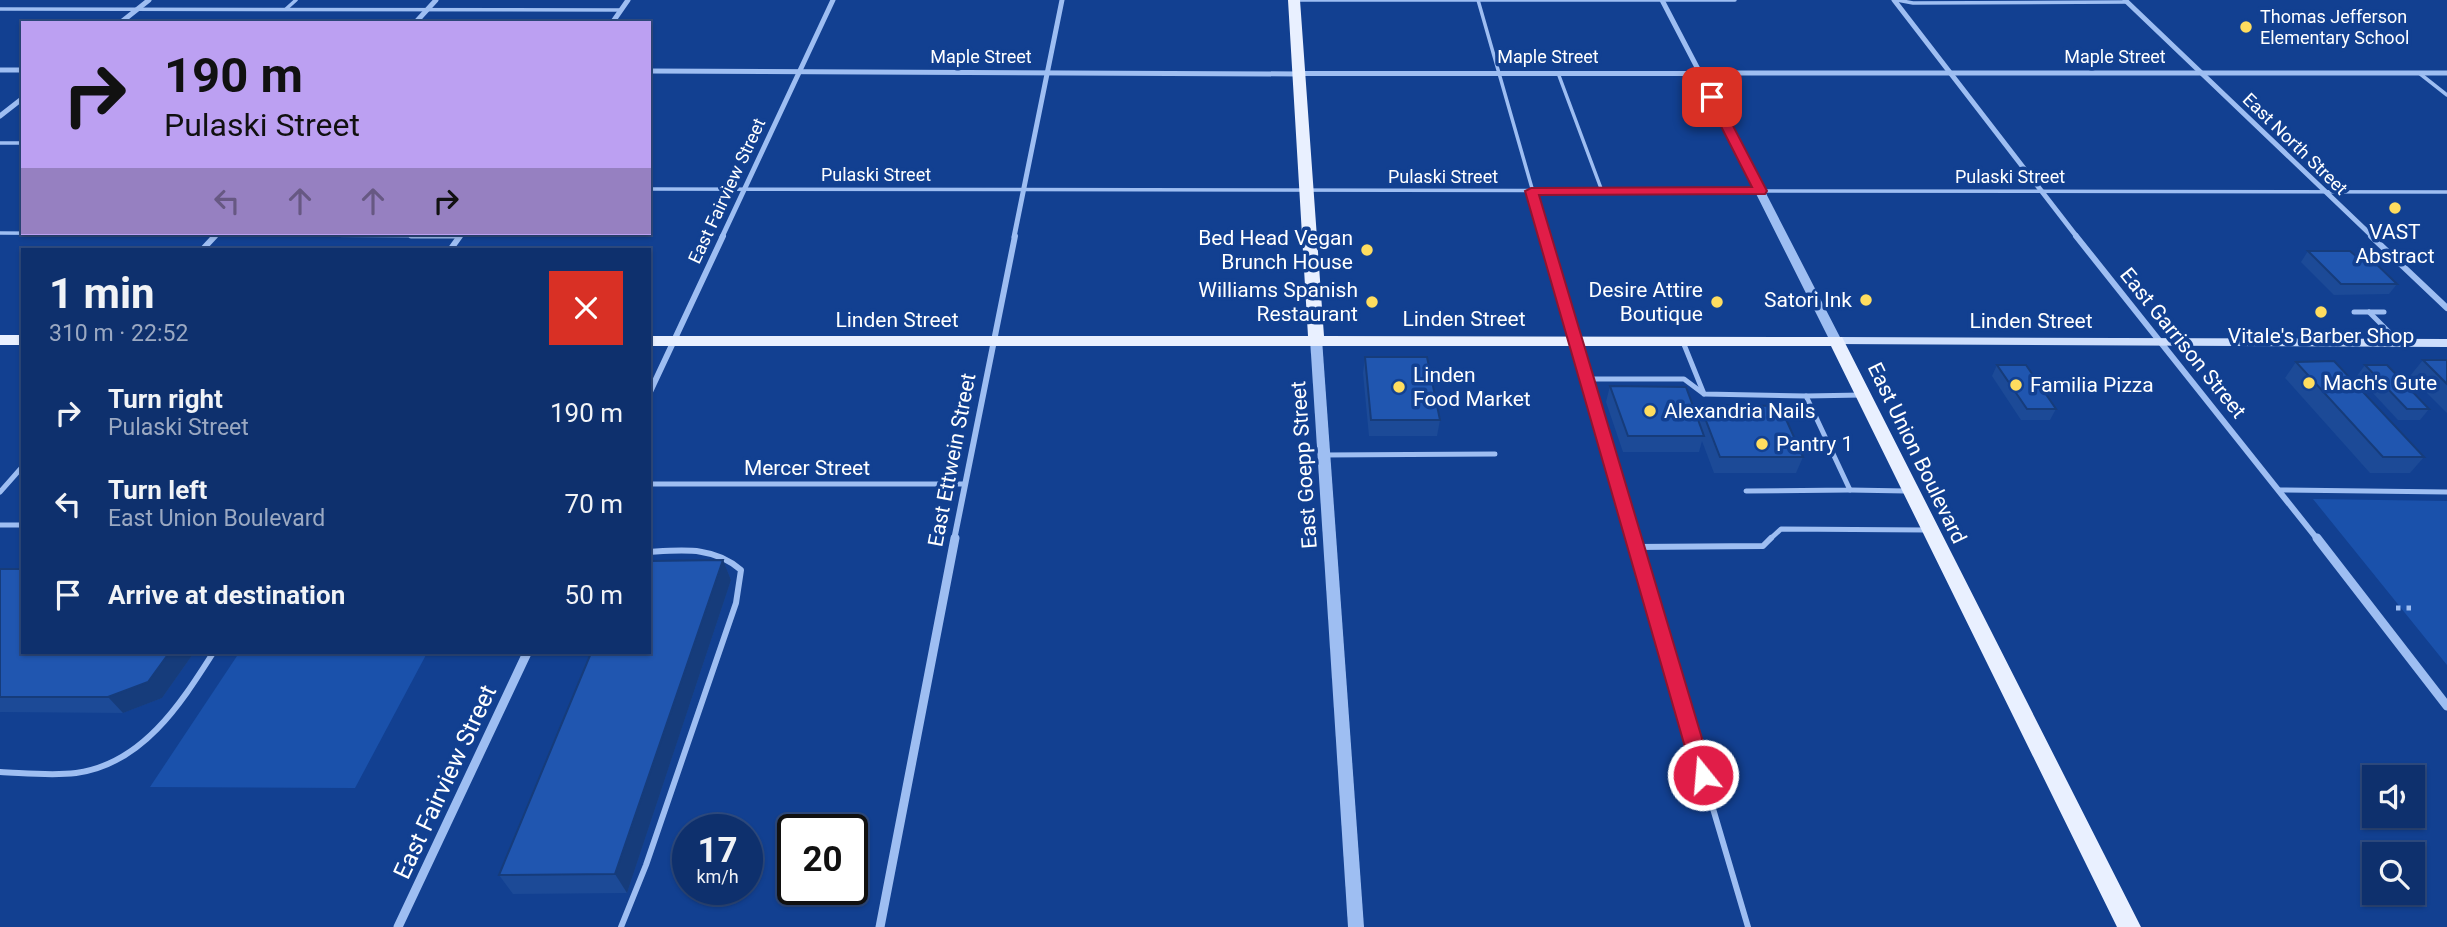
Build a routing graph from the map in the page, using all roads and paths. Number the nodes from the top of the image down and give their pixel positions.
1 (149, 0) edge
2 (296, 0) edge
3 (436, 0) edge
4 (628, 0) edge
5 (833, 0) edge
6 (1062, 0) edge
7 (1294, 0) edge
8 (1662, 0) edge
9 (1735, 0) edge
10 (1896, 0) edge
11 (1478, 1) edge
12 (2002, 1) edge
13 (2126, 1) edge
14 (0, 9) edge
15 (286, 9) junction
16 (428, 9) junction
17 (137, 10) junction
18 (621, 10) junction
19 (123, 21) edge
20 (417, 21) edge
21 (613, 21) edge
22 (0, 70) edge
23 (21, 70) edge
24 (651, 71) edge
25 (799, 71) junction
26 (2199, 72) junction
27 (1048, 73) junction
28 (1498, 73) junction
29 (1558, 73) junction
30 (1700, 73) junction
31 (2419, 73) junction
32 (2447, 73) edge
33 (1300, 74) junction
34 (1952, 74) junction
35 (2447, 95) edge
36 (21, 100) edge
37 (0, 116) edge
38 (0, 143) edge
39 (21, 143) edge
40 (651, 189) edge
41 (1026, 189) junction
42 (746, 190) junction
43 (1307, 191) junction
44 (1531, 191) junction
45 (1602, 191) junction
46 (1760, 191) junction
47 (2041, 191) junction
48 (2323, 191) junction
49 (2447, 192) edge
50 (0, 233) edge
51 (21, 233) edge
52 (216, 235) edge
53 (204, 248) edge
54 (2447, 307) edge
55 (2354, 312) dead end
56 (2369, 312) junction
57 (2384, 312) dead end
58 (1316, 339) junction
59 (0, 340) edge
60 (21, 340) edge
61 (651, 341) edge
62 (675, 341) junction
63 (994, 341) junction
64 (1575, 341) junction
65 (1683, 341) junction
66 (1836, 341) junction
67 (2161, 342) junction
68 (2399, 342) junction
69 (2447, 343) edge
70 (1586, 379) junction
71 (651, 390) edge
72 (1704, 394) junction
73 (1806, 396) junction
74 (1864, 396) junction
75 (1495, 454) dead end
76 (1324, 455) junction
77 (21, 468) edge
78 (651, 484) edge
79 (964, 484) junction
80 (1850, 490) junction
81 (2279, 490) junction
82 (1746, 491) dead end
83 (1911, 491) junction
84 (0, 492) edge
85 (2447, 492) edge
86 (21, 524) edge
87 (0, 525) edge
88 (1931, 530) junction
89 (1636, 547) junction
90 (651, 552) edge
91 (2396, 608) dead end
92 (2415, 608) dead end
93 (212, 654) edge
94 (527, 654) edge
95 (2447, 706) edge
96 (0, 772) edge
97 (398, 927) edge
98 (621, 927) edge
99 (880, 927) edge
100 (1356, 927) edge
101 (1748, 927) edge
102 (2129, 927) edge

1 - 17 street
2 - 15 lane
3 - 16 street
4 - 18 street
5 - 25 street, East Fairview Street
6 - 27 street, East Ettwein Street
7 - 11 lane
7 - 33 main road, East Goepp Street
8 - 9 lane
8 - 11 lane
8 - 30 street, East Union Boulevard
10 - 12 lane
10 - 34 street, East Garrison Street
11 - 28 lane
12 - 13 lane
13 - 26 street, East North Street
14 - 17 lane
15 - 16 lane
15 - 17 lane
16 - 18 lane
16 - 20 street
17 - 19 street
18 - 21 street
22 - 23 street
24 - 25 street, Maple Street
25 - 27 street, Maple Street
25 - 42 street, East Fairview Street
26 - 31 street, Maple Street
26 - 34 street, Maple Street
26 - 48 street, East North Street
27 - 33 street, Maple Street
27 - 41 street, East Ettwein Street
28 - 29 street, Maple Street
28 - 33 street, Maple Street
28 - 44 lane
29 - 30 street, Maple Street
29 - 45 lane
30 - 34 street, Maple Street
30 - 46 street, East Union Boulevard
31 - 32 street, Maple Street
31 - 35 lane
33 - 43 main road, East Goepp Street
34 - 47 street, East Garrison Street
36 - 37 street
38 - 39 lane
40 - 42 lane, Pulaski Street
41 - 42 lane, Pulaski Street
41 - 43 lane, Pulaski Street
41 - 63 street, East Ettwein Street
42 - 62 street, East Fairview Street
43 - 44 lane, Pulaski Street
43 - 58 main road, East Goepp Street
44 - 45 lane, Pulaski Street
44 - 64 lane
45 - 46 lane, Pulaski Street
46 - 47 lane, Pulaski Street
46 - 66 street, East Union Boulevard
47 - 48 lane, Pulaski Street
47 - 67 street, East Garrison Street
48 - 49 lane, Pulaski Street
48 - 54 street, East North Street
50 - 51 lane
52 - 53 street
55 - 56 lane
56 - 57 lane
56 - 68 lane
58 - 63 main road, Linden Street
58 - 64 main road, Linden Street
58 - 76 street, East Goepp Street
59 - 60 main road
61 - 62 main road, Linden Street
62 - 63 main road, Linden Street
62 - 71 street, East Fairview Street
63 - 79 street, East Ettwein Street
64 - 65 main road, Linden Street
64 - 70 lane
65 - 66 main road, Linden Street
65 - 72 lane
66 - 67 main road, Linden Street
66 - 74 main road, East Union Boulevard
67 - 68 main road, Linden Street
67 - 81 street, East Garrison Street
68 - 69 main road, Linden Street
70 - 72 lane
70 - 89 lane
72 - 73 lane
73 - 74 lane
73 - 80 lane
74 - 83 main road, East Union Boulevard
75 - 76 lane
76 - 100 street, East Goepp Street
77 - 84 lane
78 - 79 lane, Mercer Street
79 - 99 street, East Ettwein Street
80 - 82 lane
80 - 83 lane
81 - 85 lane
81 - 95 street, East Garrison Street
83 - 88 main road, East Union Boulevard
86 - 87 lane
88 - 89 lane
88 - 102 main road, East Union Boulevard
89 - 101 lane
90 - 98 lane
91 - 92 path
93 - 96 lane
94 - 97 street, East Fairview Street

